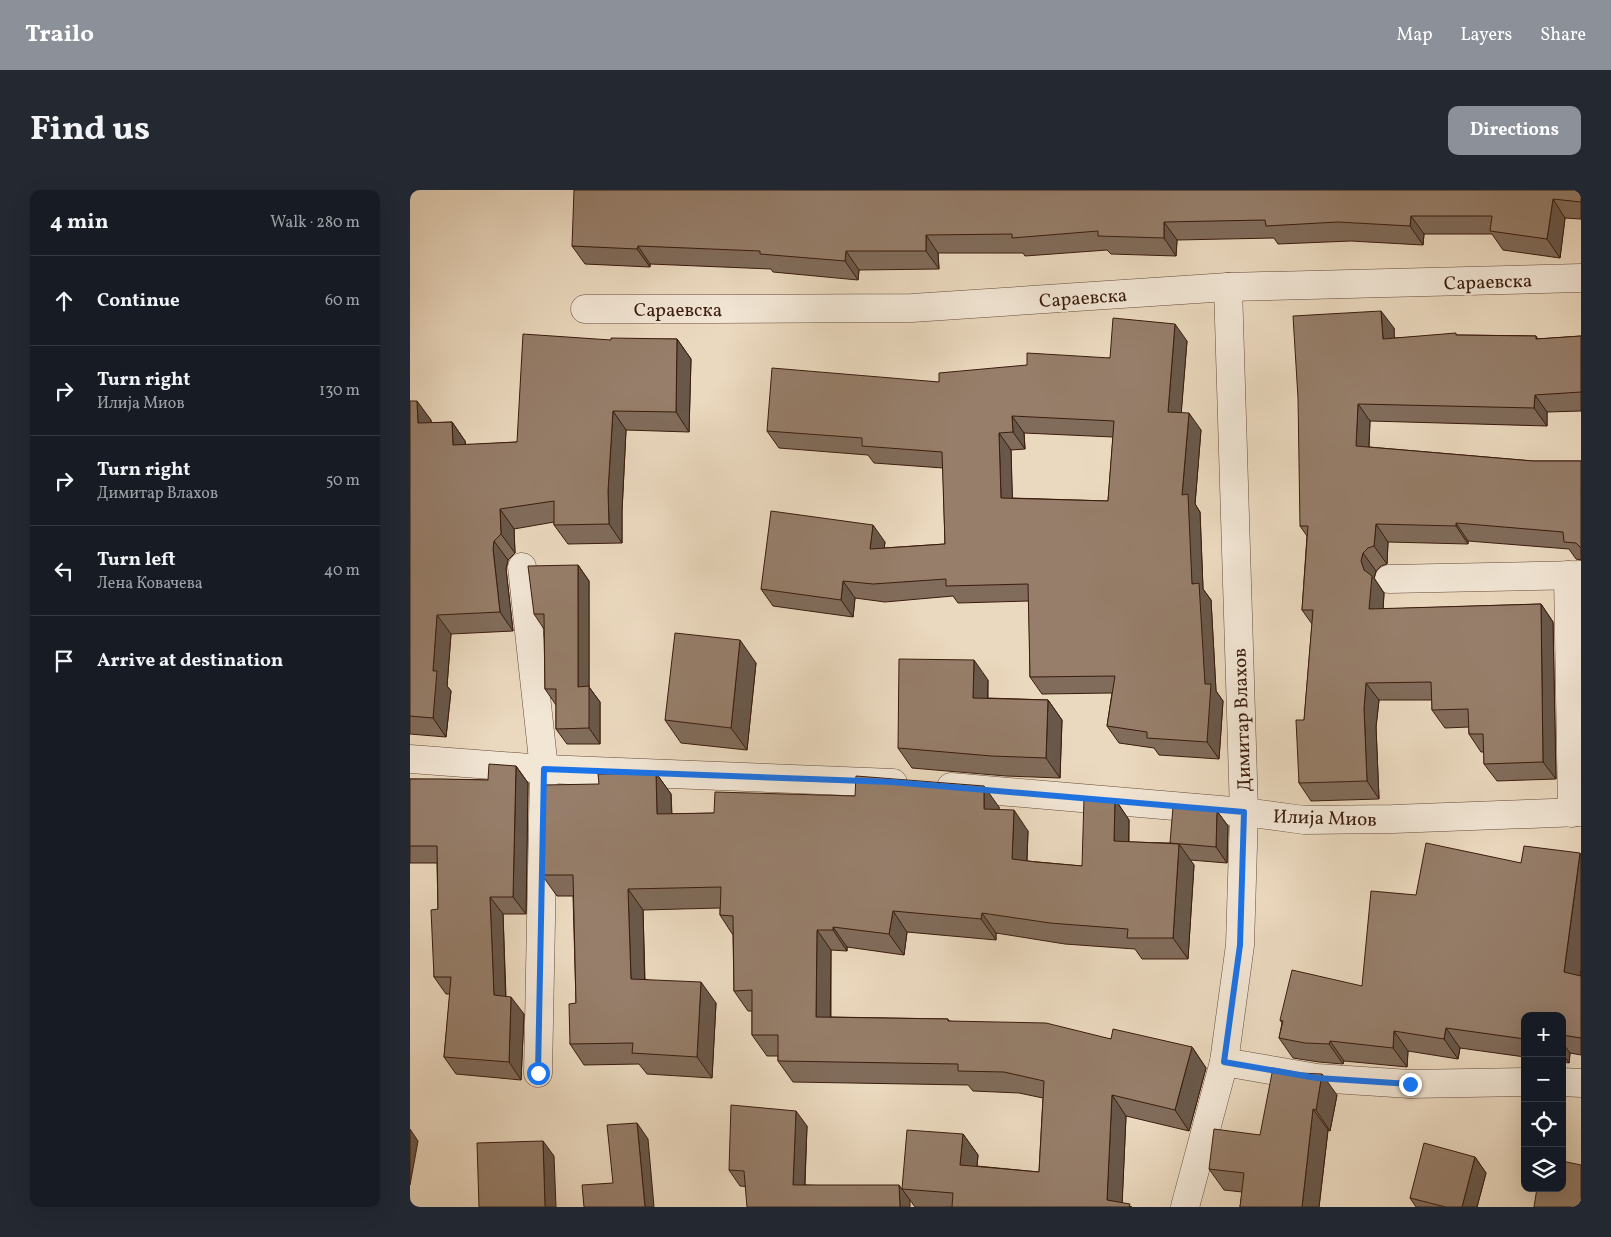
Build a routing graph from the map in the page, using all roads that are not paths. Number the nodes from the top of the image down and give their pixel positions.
1 (1581, 278) edge
2 (1228, 288) junction
3 (585, 308) dead end
4 (522, 567) dead end
5 (1574, 575) edge
6 (1390, 579) dead end
7 (410, 759) edge
8 (544, 769) junction
9 (1244, 812) junction
10 (1577, 812) edge
11 (1224, 1062) junction
12 (538, 1073) dead end
13 (1521, 1082) edge
14 (1566, 1082) edge
15 (1581, 1083) edge
16 (1184, 1207) edge

1 - 2 street, Сараевска
2 - 3 street, Сараевска
2 - 9 street, Димитар Влахов
4 - 8 street
5 - 6 street
5 - 10 street
7 - 8 street, Илија Миов
8 - 9 street, Илија Миов
8 - 12 street
9 - 10 street, Илија Миов
9 - 11 street, Димитар Влахов
11 - 13 street
11 - 16 street, Димитар Влахов
14 - 15 street

